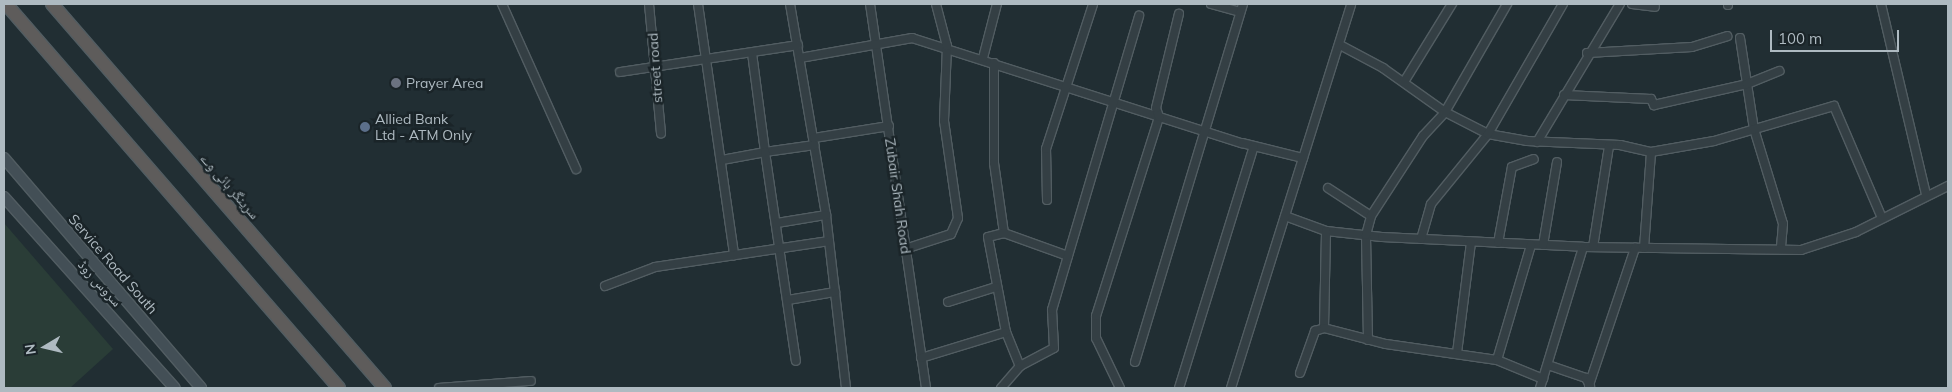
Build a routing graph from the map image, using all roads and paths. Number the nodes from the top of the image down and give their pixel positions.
1 (6, 4) edge
2 (52, 4) edge
3 (503, 4) edge
4 (649, 4) edge
5 (698, 4) edge
6 (790, 4) edge
7 (870, 4) edge
8 (936, 4) edge
9 (992, 4) edge
10 (997, 4) edge
11 (1093, 4) edge
12 (1211, 4) edge
13 (1351, 4) edge
14 (1452, 4) edge
15 (1508, 4) edge
16 (1563, 4) edge
17 (1620, 4) edge
18 (1632, 4) edge
19 (1881, 4) edge
20 (1655, 7) dead end
21 (1242, 8) edge
22 (994, 14) junction
23 (1179, 14) dead end
24 (1139, 16) dead end
25 (1727, 36) dead end
26 (1740, 38) dead end
27 (876, 43) junction
28 (798, 45) junction
29 (1340, 45) junction
30 (947, 46) junction
31 (752, 53) junction
32 (1588, 53) junction
33 (800, 58) junction
34 (983, 58) junction
35 (705, 60) junction
36 (994, 63) junction
37 (651, 67) junction
38 (1780, 71) dead end
39 (620, 72) dead end
40 (1404, 82) junction
41 (1746, 84) junction
42 (1068, 89) junction
43 (1564, 95) junction
44 (1115, 102) junction
45 (1445, 112) junction
46 (1159, 117) junction
47 (888, 126) junction
48 (1754, 129) junction
49 (1206, 132) junction
50 (661, 133) dead end
51 (1488, 134) junction
52 (815, 142) junction
53 (1537, 142) junction
54 (1254, 146) junction
55 (1609, 146) junction
56 (765, 152) junction
57 (1651, 152) junction
58 (4, 158) edge
59 (1302, 158) junction
60 (1534, 159) dead end
61 (722, 160) junction
62 (1557, 162) dead end
63 (576, 168) dead end
64 (1948, 186) edge
65 (1328, 188) dead end
66 (1926, 195) junction
67 (4, 197) edge
68 (1047, 200) dead end
69 (826, 216) junction
70 (1284, 216) junction
71 (1371, 216) junction
72 (1882, 218) junction
73 (777, 223) junction
74 (1326, 231) junction
75 (1004, 233) junction
76 (1366, 235) junction
77 (1421, 239) junction
78 (829, 241) junction
79 (1471, 242) junction
80 (1498, 243) junction
81 (1531, 245) junction
82 (1543, 245) junction
83 (1583, 247) junction
84 (1594, 247) junction
85 (780, 248) junction
86 (1635, 248) junction
87 (1644, 248) junction
88 (1781, 248) junction
89 (905, 249) junction
90 (734, 255) junction
91 (1068, 256) junction
92 (605, 286) dead end
93 (996, 287) junction
94 (835, 292) junction
95 (788, 300) junction
96 (948, 302) dead end
97 (1324, 328) junction
98 (1006, 332) junction
99 (1368, 340) junction
100 (1457, 353) junction
101 (921, 358) junction
102 (1497, 360) junction
103 (796, 361) dead end
104 (1135, 362) dead end
105 (1548, 365) junction
106 (1020, 366) junction
107 (1300, 373) dead end
108 (1543, 379) junction
109 (531, 381) dead end
110 (1590, 386) edge
111 (1006, 387) edge
112 (175, 388) edge
113 (201, 388) edge
114 (339, 388) edge
115 (385, 388) edge
116 (438, 388) edge
117 (846, 388) edge
118 (926, 388) edge
119 (1120, 388) edge
120 (1179, 388) edge
121 (1231, 388) edge
122 (1540, 388) edge

1 - 114 highway
2 - 115 highway, سرینگر ہائی وے
3 - 63 street
4 - 37 street, street road
5 - 35 street
6 - 28 street
7 - 27 street, Zubair Shah Road
8 - 30 street
9 - 22 street
10 - 22 street
11 - 42 street
12 - 21 street
13 - 29 street
14 - 40 street
15 - 45 street
16 - 51 street
17 - 32 street
18 - 20 street
19 - 66 street
21 - 49 street
22 - 34 street
23 - 46 street
24 - 44 street
25 - 32 street
26 - 41 street
27 - 30 street
27 - 33 street
27 - 47 street, Zubair Shah Road
28 - 31 street
28 - 33 street
29 - 40 street
29 - 59 street
30 - 34 street
30 - 89 street
31 - 35 street
31 - 56 street
32 - 43 street
33 - 52 street
34 - 36 street
35 - 37 street
35 - 61 street
36 - 42 street
36 - 75 street
37 - 39 street
37 - 50 street, street road
38 - 41 street
40 - 45 street
41 - 43 street
41 - 48 street
42 - 44 street
42 - 68 street
43 - 53 street
44 - 46 street
44 - 91 street
45 - 51 street
45 - 71 street
46 - 49 street
46 - 119 street
47 - 52 street
47 - 89 street, Zubair Shah Road
48 - 57 street
48 - 72 street
48 - 88 street
49 - 54 street
49 - 104 street
51 - 53 street
51 - 77 street
52 - 56 street
52 - 69 street
53 - 55 street
54 - 59 street
54 - 120 street
55 - 57 street
55 - 84 street
56 - 61 street
56 - 73 street
57 - 87 street
58 - 113 main road, Service Road South
59 - 70 street
60 - 80 street
61 - 90 street
62 - 82 street
64 - 66 street
65 - 71 street
66 - 72 street
67 - 112 main road, سروس روڈ
69 - 73 street
69 - 78 street
70 - 74 street
70 - 121 street
71 - 76 street
72 - 88 street
73 - 85 street
74 - 76 street
74 - 97 street
75 - 91 street
75 - 93 street
76 - 77 street
76 - 99 street
77 - 79 street
78 - 85 street
78 - 94 street
79 - 80 street
79 - 100 street
80 - 81 street
81 - 82 street
81 - 102 street
82 - 83 street
83 - 84 street
83 - 105 street
84 - 86 street
85 - 90 street
85 - 95 street
86 - 87 street
86 - 110 street
87 - 88 street
89 - 101 street, Zubair Shah Road
90 - 92 street
91 - 106 street
93 - 96 street
93 - 98 street
94 - 95 street
94 - 117 street
95 - 103 street
97 - 99 street
97 - 107 street
98 - 101 street
98 - 106 street
99 - 100 street
100 - 102 street
101 - 118 street, Zubair Shah Road
102 - 108 street
105 - 108 street
105 - 110 street
106 - 111 street
108 - 122 street
109 - 116 street

